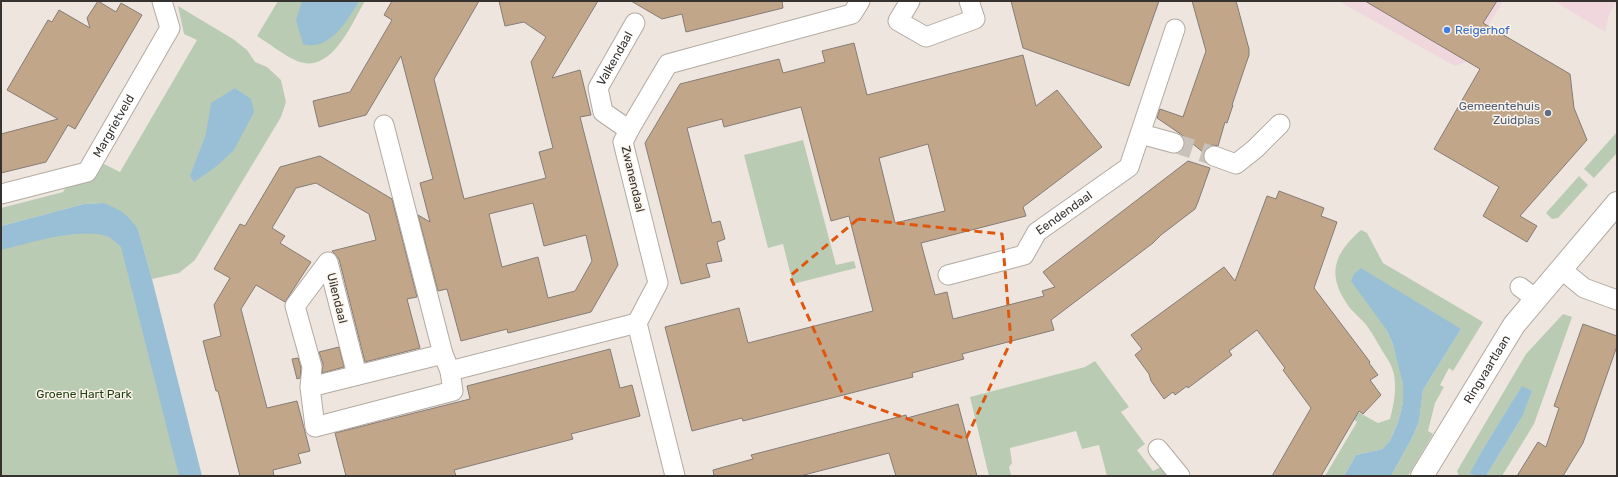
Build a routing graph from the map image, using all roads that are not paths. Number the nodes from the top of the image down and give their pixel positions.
1 (162, 1) edge
2 (860, 1) edge
3 (910, 1) edge
4 (969, 1) edge
5 (635, 23) dead end
6 (1175, 29) dead end
7 (1280, 124) dead end
8 (384, 125) dead end
9 (629, 130) junction
10 (1141, 134) junction
11 (1174, 143) tunnel mouth
12 (1214, 156) tunnel mouth
13 (1, 194) edge
14 (1617, 203) edge
15 (1561, 269) junction
16 (948, 275) dead end
17 (1617, 300) edge
18 (637, 323) junction
19 (443, 354) junction
20 (450, 371) junction
21 (356, 375) junction
22 (310, 387) junction
23 (1158, 449) dead end
24 (1427, 474) edge
25 (675, 476) edge
26 (1180, 476) edge

1 - 13 street, Margrietveld
2 - 9 street, Zwanendaal
3 - 4 street
5 - 9 street, Valkendaal
6 - 10 street, Eendendaal
7 - 12 street
8 - 19 street, Uilendaal
9 - 18 street, Zwanendaal
10 - 11 street
10 - 16 street, Eendendaal
14 - 15 street, Ringvaartlaan
15 - 17 street
15 - 24 street, Ringvaartlaan
18 - 20 street
18 - 25 street
19 - 20 street, Uilendaal
19 - 21 street
20 - 22 street, Uilendaal
21 - 22 street
21 - 22 street, Uilendaal
23 - 26 street

